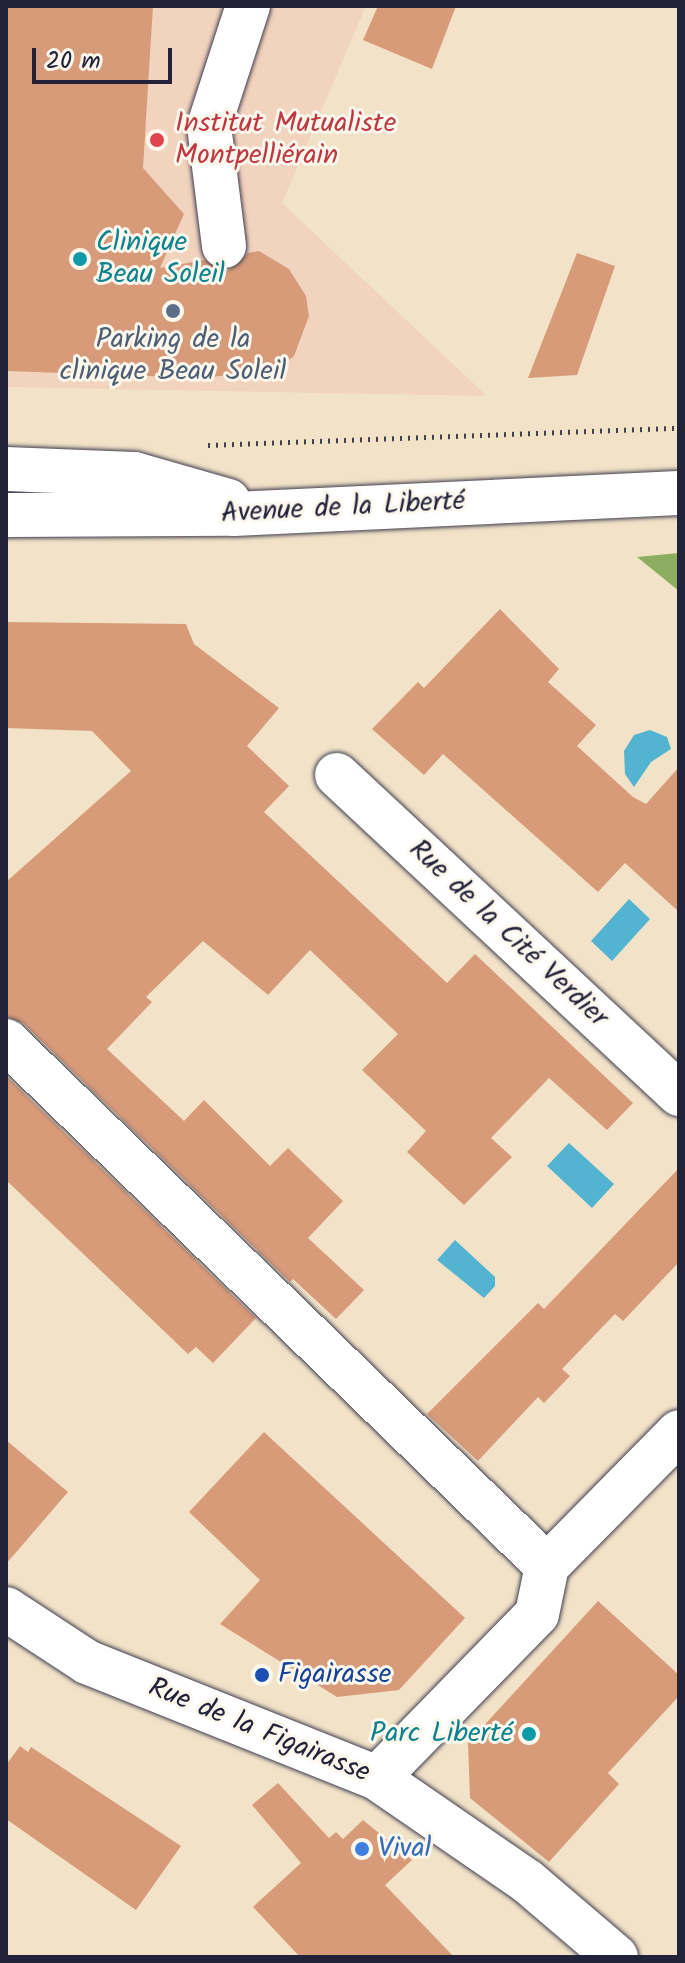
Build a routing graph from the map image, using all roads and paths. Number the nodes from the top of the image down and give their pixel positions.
1 (248, 6) edge
2 (224, 246) dead end
3 (679, 428) edge
4 (194, 445) dead end
5 (6, 469) edge
6 (679, 493) edge
7 (261, 513) junction
8 (6, 515) edge
9 (337, 775) dead end
10 (6, 1041) edge
11 (679, 1094) edge
12 (679, 1432) edge
13 (547, 1566) junction
14 (6, 1609) edge
15 (377, 1778) junction
16 (616, 1957) edge

1 - 2 street
3 - 4 path
5 - 7 street
6 - 7 street, Avenue de la Liberté
7 - 8 street, Avenue de la Liberté
9 - 11 street, Rue de la Cité Verdier
10 - 13 street
12 - 13 street
13 - 15 street
14 - 15 street, Rue de la Figairasse
15 - 16 street, Rue de la Figairasse

